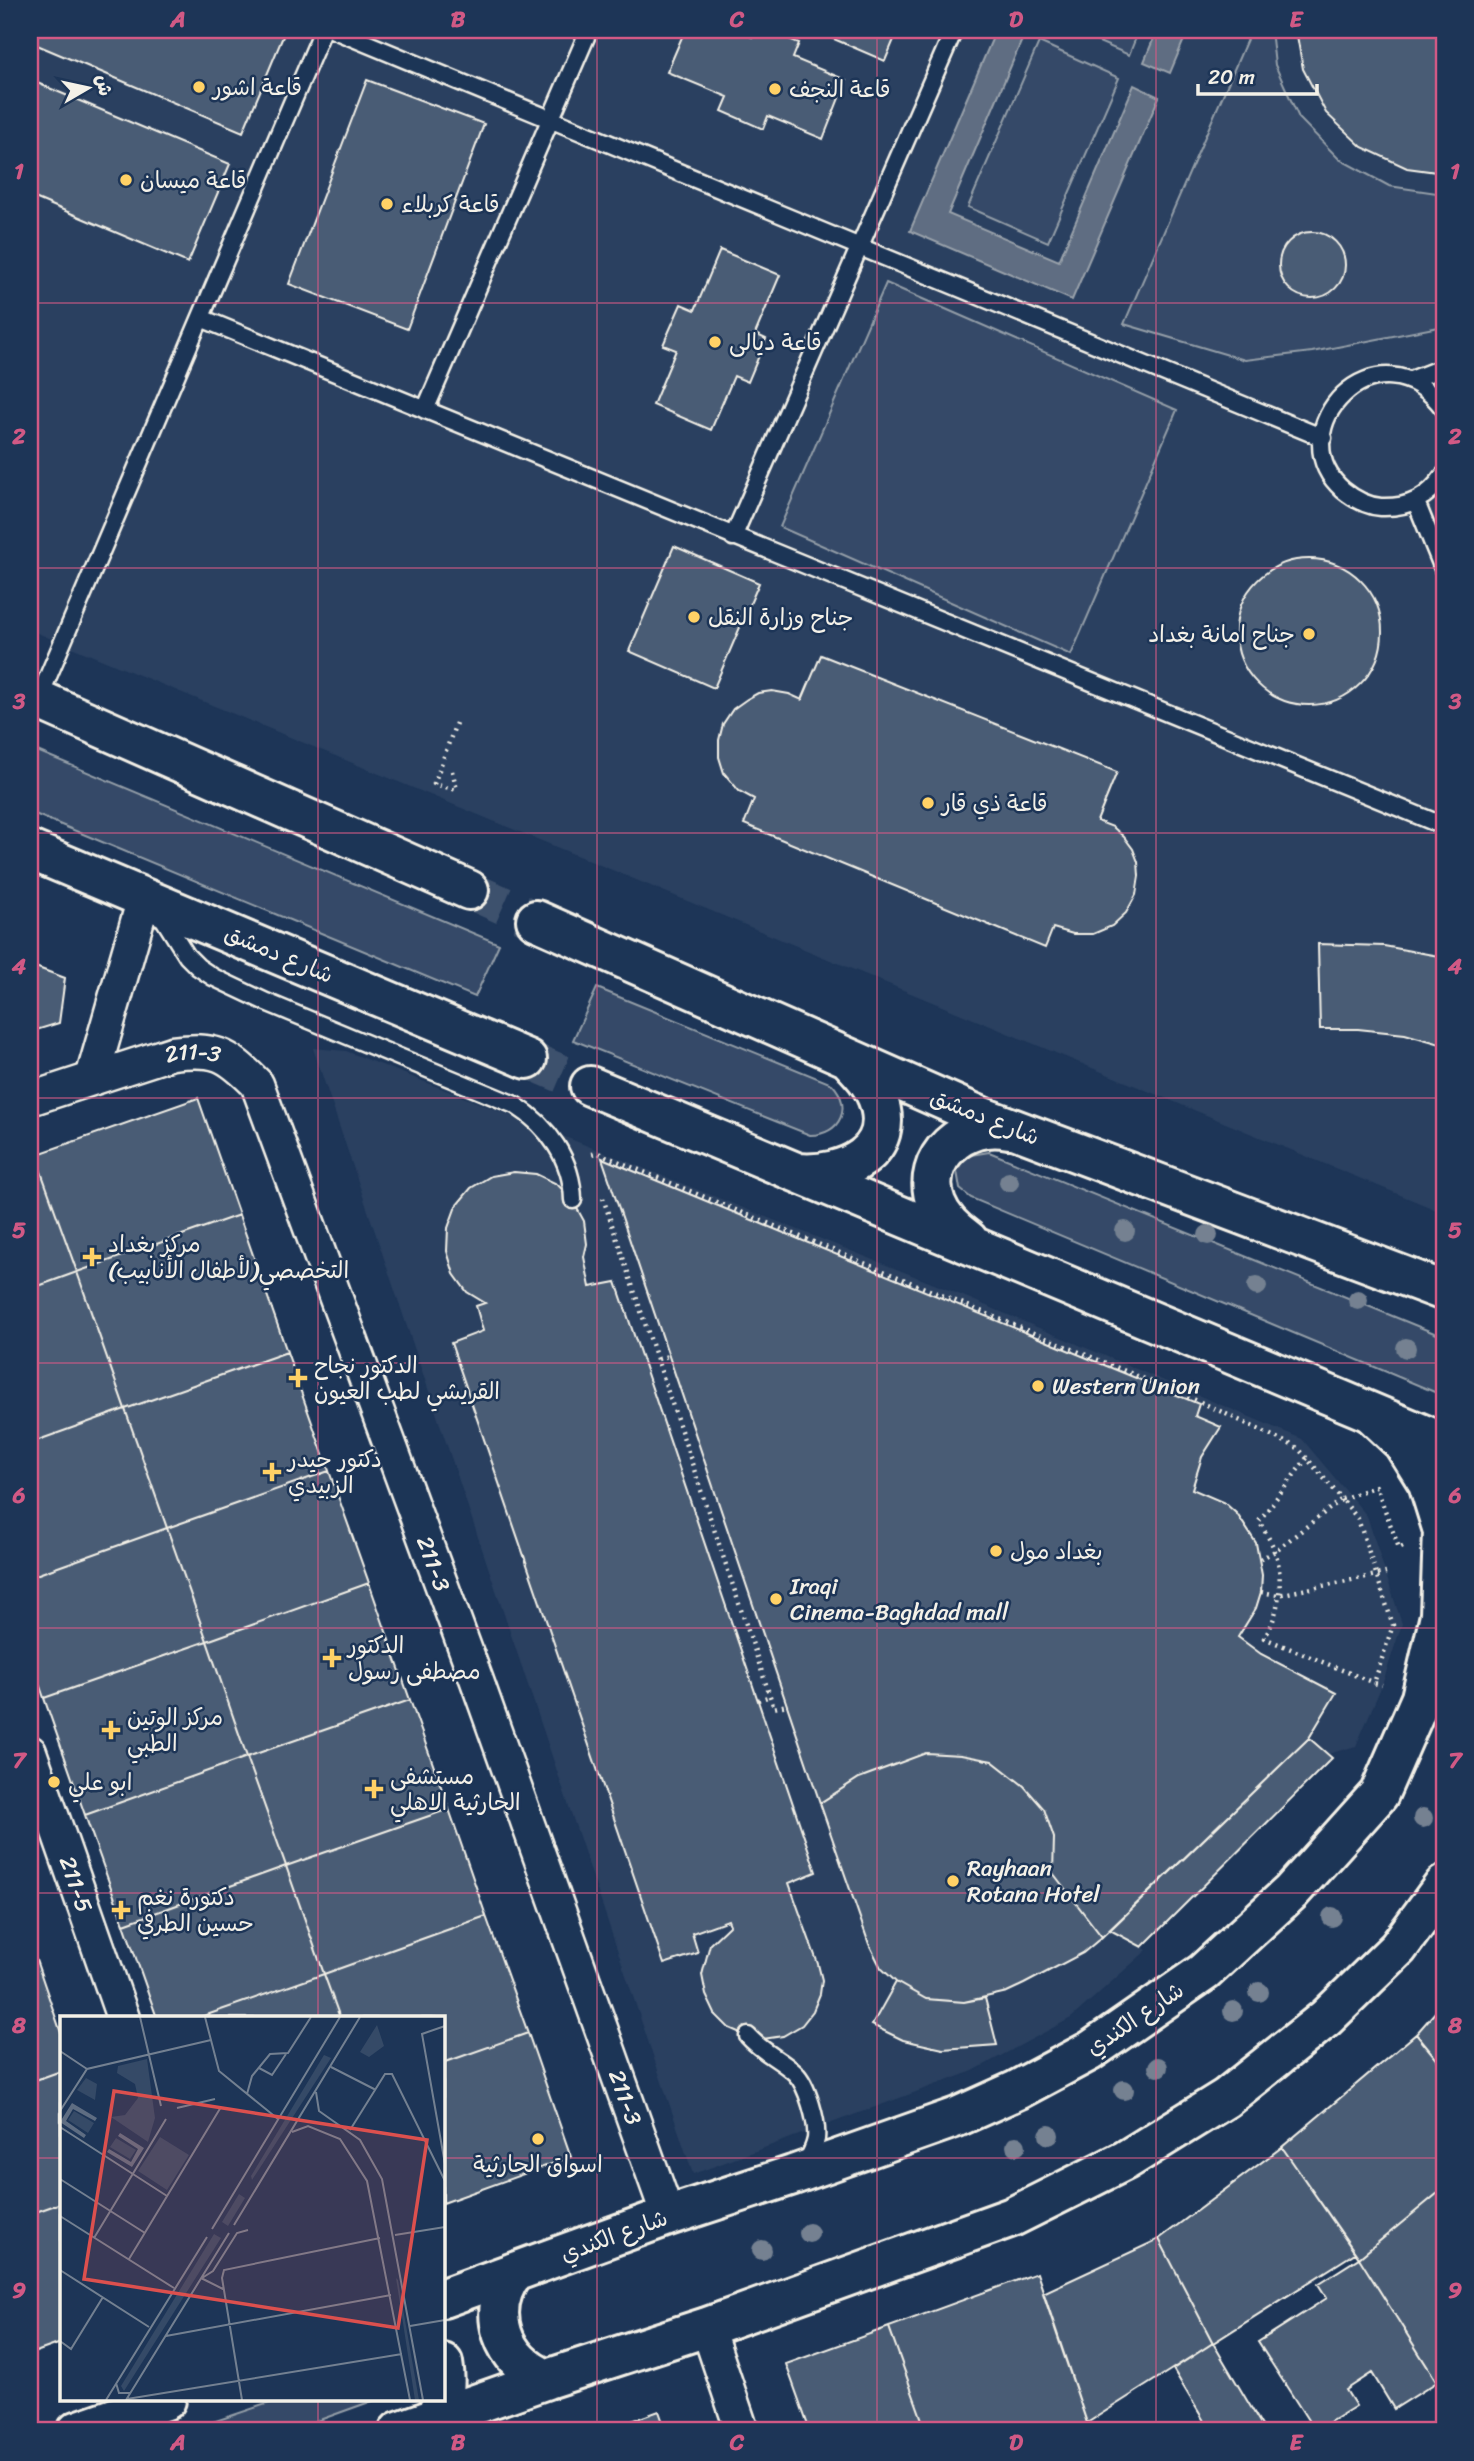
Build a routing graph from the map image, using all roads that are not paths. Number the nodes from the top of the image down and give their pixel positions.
1 (323, 30) edge
2 (334, 30) edge
3 (589, 30) edge
4 (954, 30) edge
5 (550, 119) junction
6 (859, 246) junction
7 (201, 318) junction
8 (1444, 367) edge
9 (1411, 380) junction
10 (1444, 409) edge
11 (425, 410) junction
12 (1323, 438) junction
13 (1444, 475) edge
14 (1416, 502) junction
15 (733, 537) junction
16 (1444, 571) edge
17 (34, 698) edge
18 (1444, 826) edge
19 (30, 850) edge
20 (469, 890) tunnel mouth
21 (147, 899) junction
22 (536, 919) tunnel mouth
23 (848, 1058) junction
24 (527, 1059) tunnel mouth
25 (92, 1078) junction
26 (590, 1086) tunnel mouth
27 (30, 1099) edge
28 (1017, 1131) junction
29 (796, 1173) junction
30 (573, 1199) dead end
31 (985, 1251) junction
32 (1444, 1291) edge
33 (1371, 1413) junction
34 (1444, 1443) edge
35 (1443, 1531) edge
36 (30, 1752) edge
37 (1444, 1885) edge
38 (121, 2016) edge
39 (748, 2036) dead end
40 (793, 2175) junction
41 (668, 2216) junction
42 (514, 2272) junction
43 (444, 2298) edge
44 (707, 2327) junction
45 (444, 2369) edge
46 (547, 2379) junction
47 (444, 2394) edge
48 (160, 2402) edge
49 (441, 2402) edge
50 (417, 2425) edge
51 (77, 2431) edge
52 (742, 2431) edge

1 - 7 lane
2 - 5 lane
3 - 5 lane
4 - 6 lane
5 - 6 lane
5 - 11 lane
6 - 12 lane
6 - 15 lane
7 - 11 lane
7 - 17 lane
8 - 9 lane
9 - 10 lane
9 - 12 lane
11 - 15 lane
12 - 14 lane
13 - 14 lane
14 - 16 lane
15 - 18 lane
17 - 20 main road
19 - 21 main road, شارع دمشق
21 - 24 main road, شارع دمشق
21 - 25 street
21 - 30 lane
22 - 23 main road, شارع دمشق
23 - 28 main road, شارع دمشق
23 - 29 main road
25 - 27 street, 211-3
25 - 41 street, 211-3
26 - 29 main road
28 - 31 main road
28 - 32 main road, شارع دمشق
29 - 31 main road
31 - 33 main road
33 - 34 main road
33 - 35 main road, شارع الكندي
35 - 40 main road, شارع الكندي
36 - 38 street, 211-5
37 - 44 main road
39 - 40 lane
40 - 41 main road, شارع الكندي
41 - 42 main road, شارع الكندي
42 - 43 main road, شارع الكندي
42 - 46 main road
44 - 46 main road
44 - 52 street
45 - 47 main road
46 - 50 main road
48 - 51 main road
49 - 50 main road

